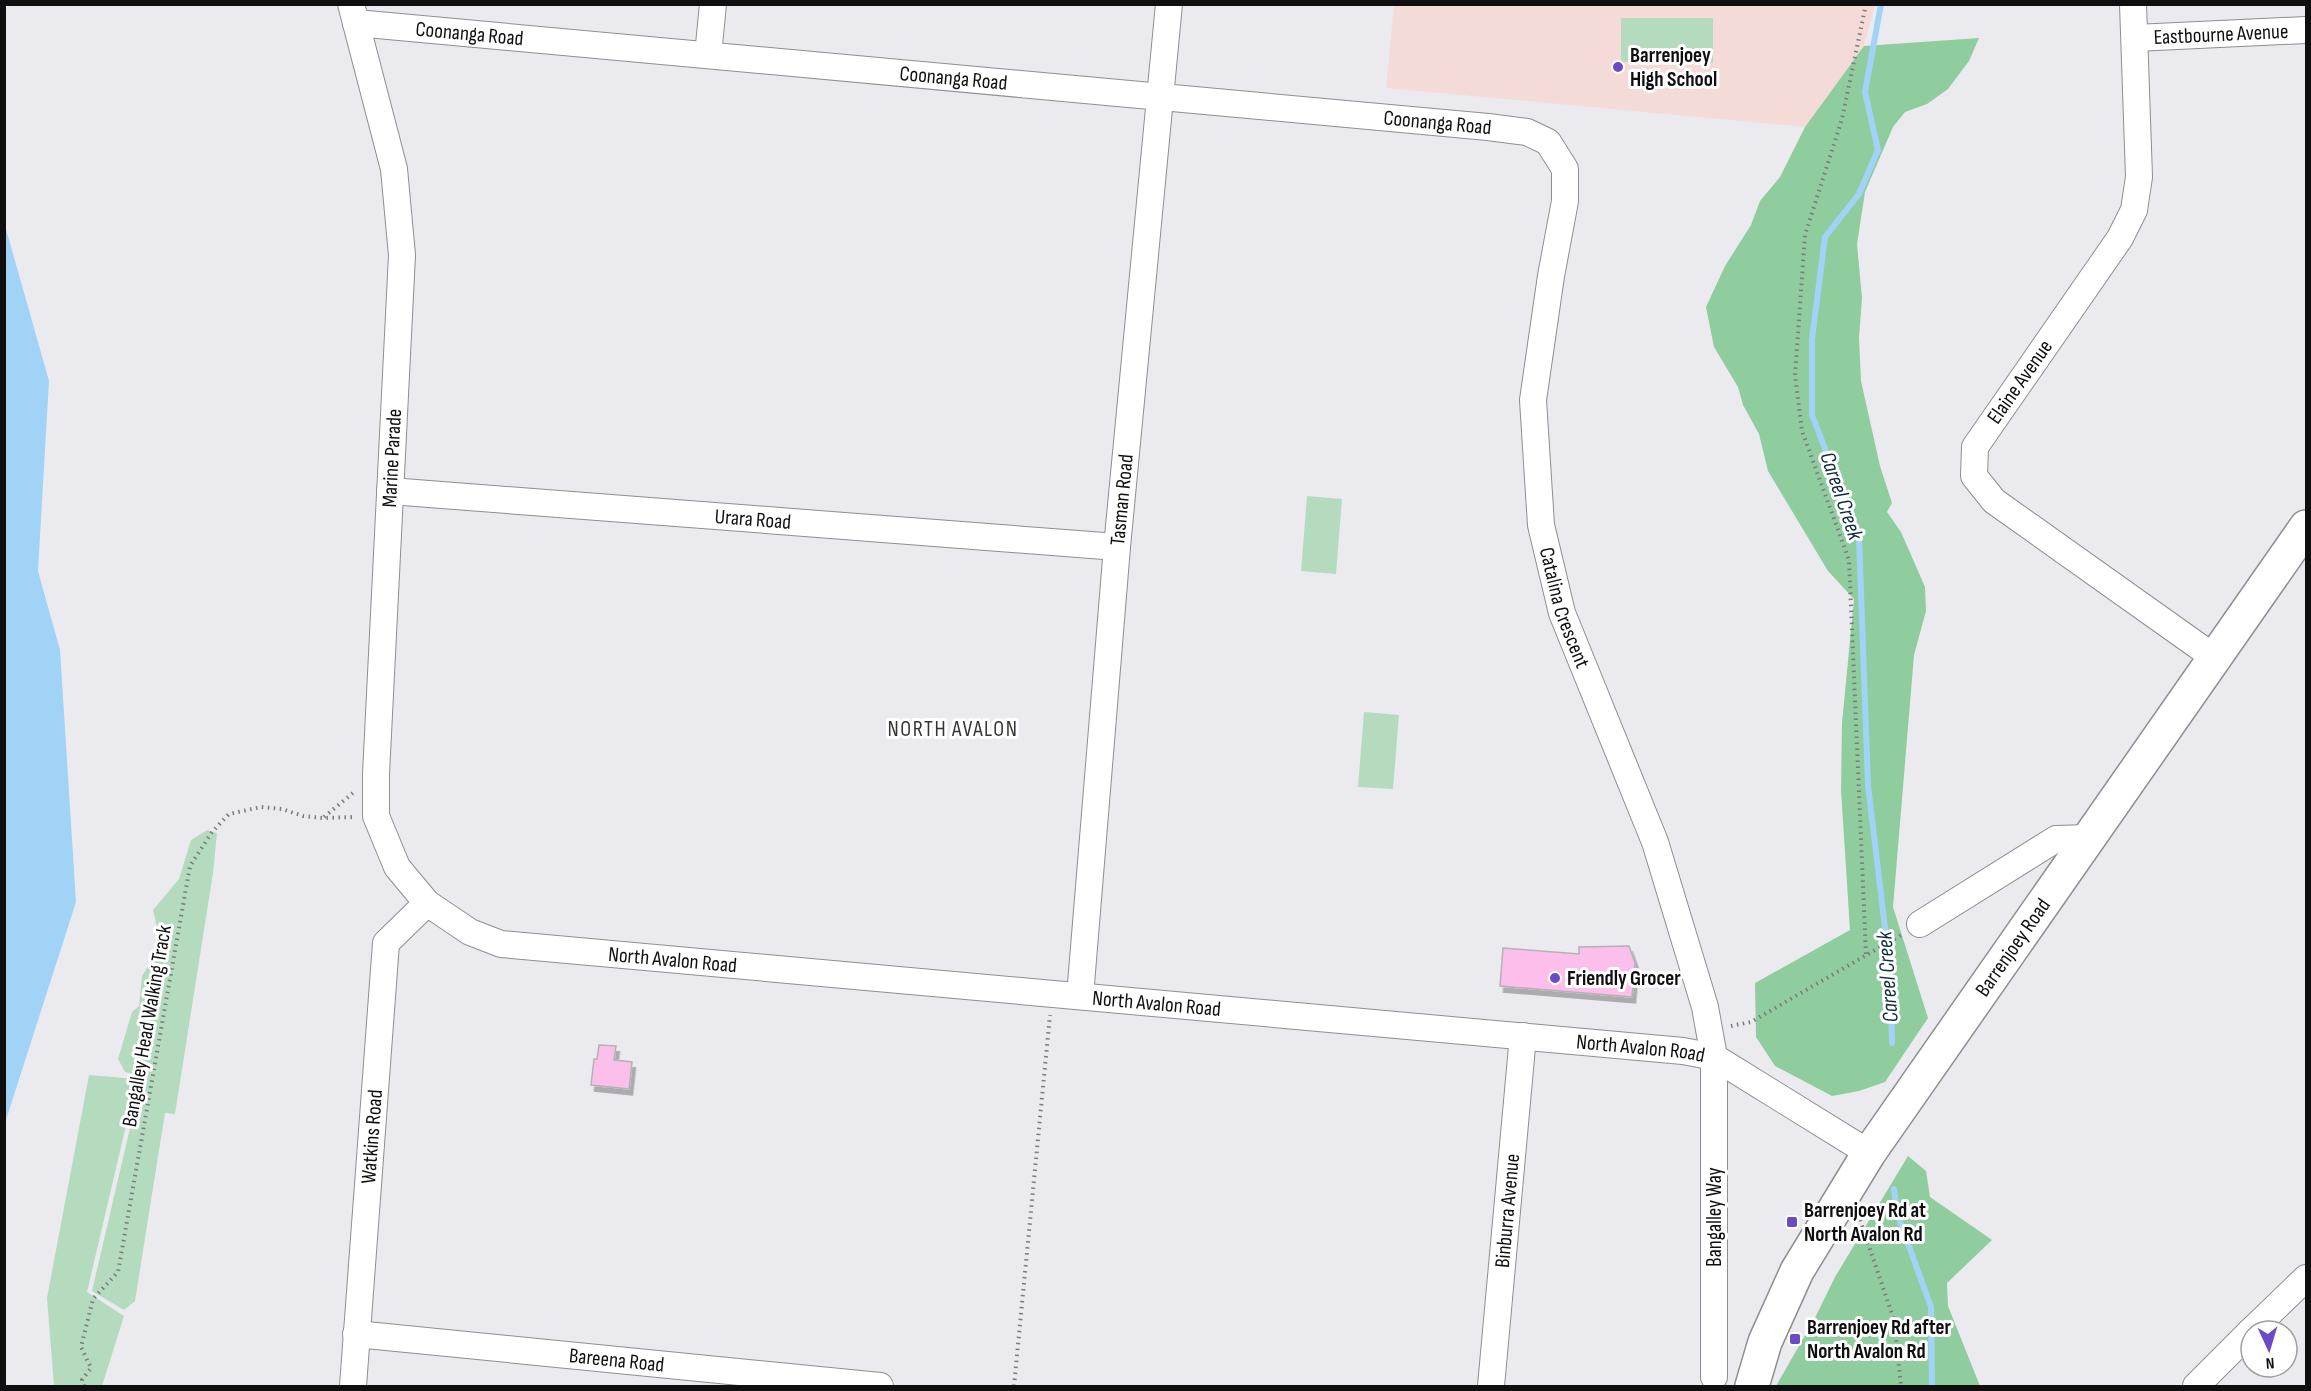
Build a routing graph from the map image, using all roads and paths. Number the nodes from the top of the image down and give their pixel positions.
1 (713, 4) edge
2 (1169, 4) edge
3 (1866, 4) edge
4 (2133, 4) edge
5 (353, 14) edge
6 (2307, 30) edge
7 (2135, 38) junction
8 (708, 55) junction
9 (1160, 98) junction
10 (1548, 142) joint
11 (390, 491) junction
12 (2307, 527) edge
13 (1116, 547) junction
14 (2215, 658) junction
15 (376, 774) junction
16 (376, 816) junction
17 (323, 818) junction
18 (2089, 838) junction
19 (427, 903) junction
20 (1910, 930) joint
21 (1866, 955) junction
22 (1052, 994) junction
23 (1080, 996) junction
24 (1710, 1029) junction
25 (1523, 1036) junction
26 (1714, 1057) junction
27 (1869, 1153) junction
28 (1863, 1213) dead end
29 (2307, 1278) edge
30 (2264, 1319) edge
31 (356, 1334) junction
32 (2239, 1343) edge
33 (1714, 1377) dead end
34 (84, 1386) edge
35 (353, 1386) edge
36 (880, 1386) edge
37 (1014, 1386) edge
38 (1491, 1386) edge
39 (1752, 1386) edge
40 (1901, 1386) edge
41 (2196, 1386) edge

1 - 8 street
2 - 9 street, Tasman Road
3 - 21 path
4 - 7 street, Elaine Avenue
5 - 8 street, Coonanga Road
5 - 11 street, Marine Parade
6 - 7 street, Eastbourne Avenue
7 - 14 street, Elaine Avenue
8 - 9 street, Coonanga Road
9 - 10 street, Coonanga Road
9 - 13 street, Tasman Road
10 - 24 street, Catalina Crescent
11 - 13 street, Urara Road
11 - 15 street, Marine Parade
12 - 14 main road, Barrenjoey Road
13 - 23 street, Tasman Road
14 - 18 main road, Barrenjoey Road
15 - 16 street, Marine Parade
15 - 17 path
16 - 17 path, Bangalley Head Walking Track
16 - 19 street, Marine Parade
17 - 34 path, Bangalley Head Walking Track
18 - 20 street
18 - 27 main road, Barrenjoey Road
19 - 22 street, North Avalon Road
19 - 31 street, Watkins Road
20 - 21 path
21 - 24 path
22 - 23 street, North Avalon Road
22 - 37 path
23 - 25 street, North Avalon Road
24 - 26 street, Catalina Crescent
25 - 26 street, North Avalon Road
25 - 38 street, Binburra Avenue
26 - 27 street, North Avalon Road
26 - 33 street, Bangalley Way
27 - 39 main road, Barrenjoey Road
28 - 40 path
29 - 30 street
31 - 35 street, Watkins Road
31 - 36 street, Bareena Road
32 - 41 street

